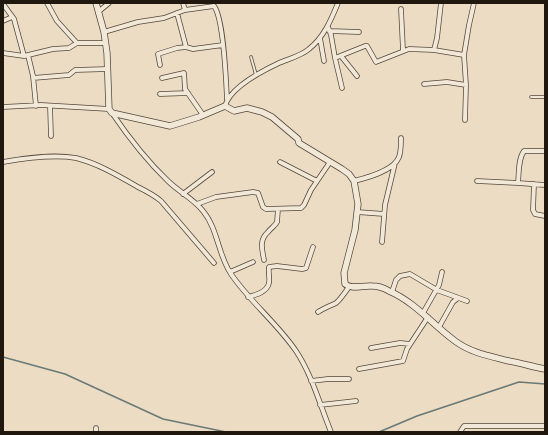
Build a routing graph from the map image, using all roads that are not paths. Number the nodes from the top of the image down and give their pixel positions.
1 (47, 3) edge
2 (96, 3) edge
3 (109, 3) edge
4 (183, 3) edge
5 (338, 3) edge
6 (441, 3) edge
7 (474, 3) edge
8 (3, 4) edge
9 (401, 9) dead end
10 (185, 10) junction
11 (98, 12) junction
12 (177, 13) junction
13 (12, 17) junction
14 (3, 21) edge
15 (329, 29) junction
16 (104, 32) junction
17 (359, 32) dead end
18 (320, 38) junction
19 (77, 43) junction
20 (105, 43) junction
21 (223, 45) junction
22 (186, 47) junction
23 (403, 50) junction
24 (434, 50) junction
25 (3, 53) edge
26 (26, 55) junction
27 (341, 56) junction
28 (464, 56) junction
29 (251, 57) dead end
30 (335, 58) junction
31 (324, 61) dead end
32 (160, 65) dead end
33 (108, 69) junction
34 (256, 75) junction
35 (357, 76) dead end
36 (33, 78) junction
37 (162, 78) dead end
38 (424, 84) dead end
39 (466, 85) junction
40 (342, 88) dead end
41 (188, 93) junction
42 (160, 94) dead end
43 (531, 97) dead end
44 (545, 97) edge
45 (227, 99) junction
46 (36, 106) junction
47 (50, 106) junction
48 (225, 106) junction
49 (3, 107) edge
50 (111, 111) junction
51 (204, 115) junction
52 (465, 120) dead end
53 (51, 136) dead end
54 (401, 138) dead end
55 (545, 151) edge
56 (3, 162) edge
57 (280, 162) dead end
58 (330, 162) junction
59 (395, 163) junction
60 (212, 172) dead end
61 (317, 181) junction
62 (354, 181) junction
63 (477, 182) dead end
64 (518, 183) junction
65 (534, 184) junction
66 (545, 185) edge
67 (183, 194) junction
68 (197, 204) junction
69 (278, 209) junction
70 (357, 212) junction
71 (384, 214) junction
72 (545, 216) edge
73 (382, 242) dead end
74 (313, 247) dead end
75 (264, 260) dead end
76 (253, 262) dead end
77 (214, 263) dead end
78 (230, 272) junction
79 (442, 272) dead end
80 (349, 287) junction
81 (437, 290) junction
82 (392, 292) junction
83 (248, 297) junction
84 (458, 298) junction
85 (466, 301) dead end
86 (318, 312) dead end
87 (423, 313) junction
88 (428, 317) junction
89 (439, 327) junction
90 (410, 344) junction
91 (371, 348) dead end
92 (359, 369) dead end
93 (545, 369) edge
94 (349, 380) dead end
95 (311, 381) junction
96 (356, 401) dead end
97 (320, 405) junction
98 (545, 426) edge
99 (331, 432) edge
100 (460, 432) edge

1 - 19 street
2 - 11 street
3 - 11 street
4 - 10 street
5 - 15 street
6 - 24 street
7 - 28 street
8 - 13 street
9 - 23 street
10 - 12 street
10 - 21 street
11 - 16 street
12 - 16 street
12 - 22 street
13 - 14 street
13 - 26 street
15 - 17 street
15 - 18 street
15 - 30 street
16 - 20 street
18 - 31 street
18 - 34 street
19 - 20 street
19 - 26 street
20 - 33 street
21 - 22 street
21 - 45 street
22 - 32 street
23 - 24 street
23 - 27 street
24 - 28 street
25 - 26 street
26 - 36 street
27 - 30 street
27 - 35 street
28 - 39 street
29 - 34 lane
30 - 40 street
33 - 36 street
33 - 50 street
34 - 45 street
36 - 46 street
37 - 41 street
38 - 39 street
39 - 52 street
41 - 42 street
41 - 51 street
43 - 44 lane
45 - 48 street
46 - 47 street
46 - 49 street
47 - 50 street
47 - 53 street
48 - 51 street
48 - 58 street
50 - 51 street
50 - 67 street
54 - 59 street
55 - 64 street
56 - 77 street
57 - 61 street
58 - 61 street
58 - 62 street
59 - 62 street
59 - 71 street
60 - 67 street
61 - 69 street
62 - 70 street
63 - 64 street
64 - 65 street
65 - 66 street
65 - 72 street
67 - 68 street
68 - 69 street
68 - 78 street
69 - 75 street
70 - 71 street
70 - 80 street
71 - 73 street
74 - 83 street
76 - 78 street
78 - 83 street
79 - 81 street
80 - 82 street
80 - 86 street
81 - 82 street
81 - 84 street
81 - 87 street
82 - 87 street
83 - 95 street
84 - 85 street
84 - 89 street
87 - 88 street
88 - 89 street
88 - 90 street
89 - 93 street
90 - 91 street
90 - 92 street
94 - 95 street
95 - 97 street
96 - 97 street
97 - 99 street
98 - 100 street

